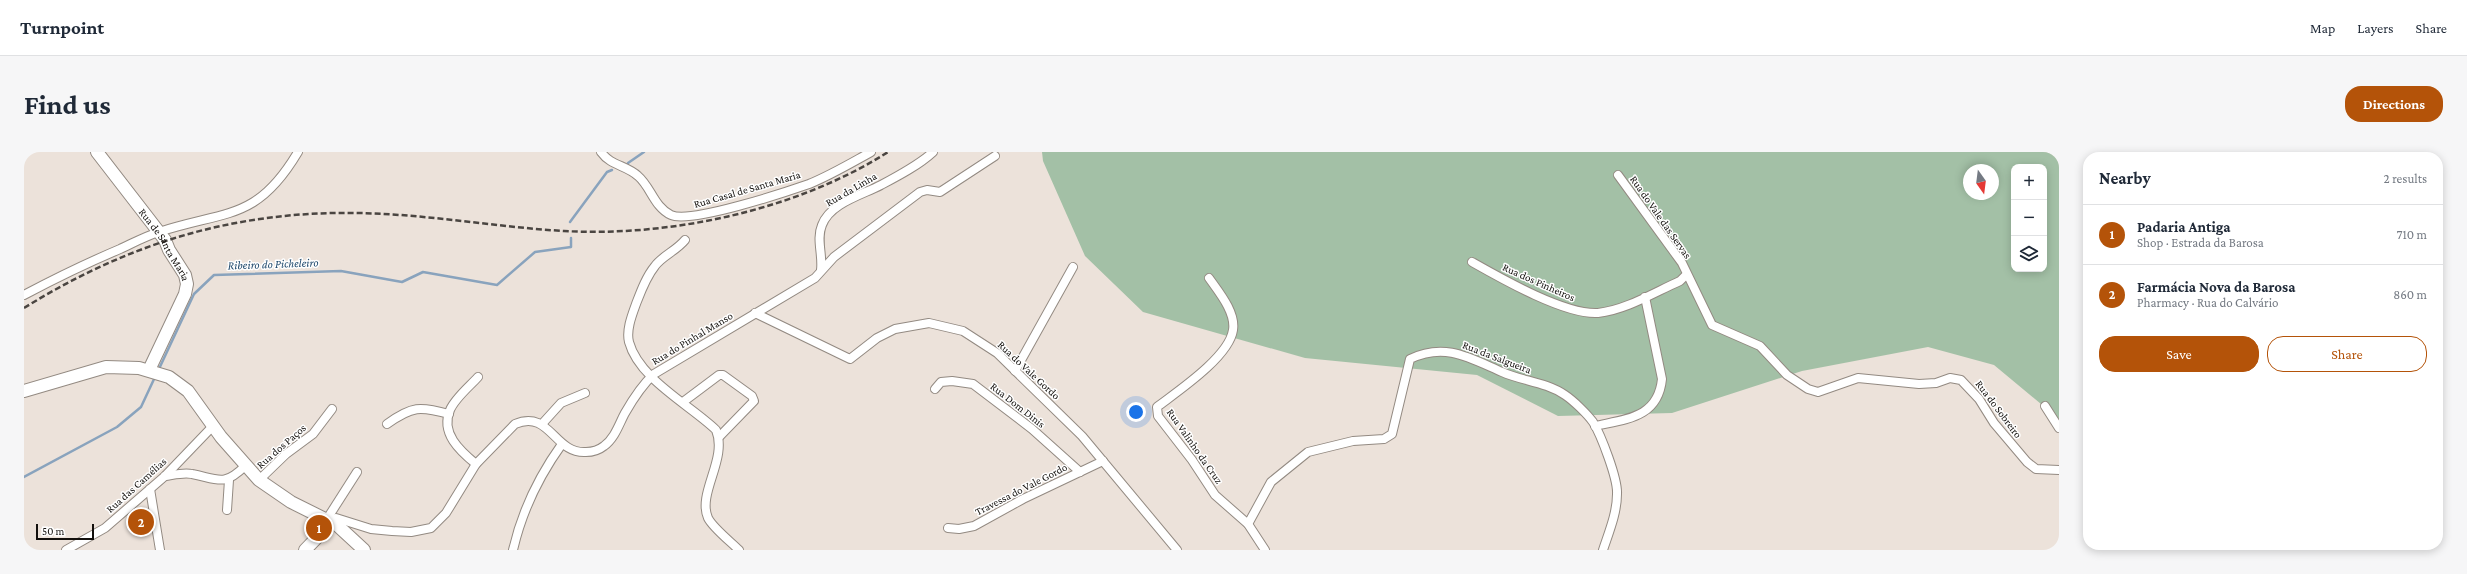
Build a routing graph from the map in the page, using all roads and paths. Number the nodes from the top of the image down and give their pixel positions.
1 (97, 152) edge
2 (298, 152) edge
3 (600, 152) edge
4 (871, 152) edge
5 (933, 152) edge
6 (995, 156) dead end
7 (1618, 175) dead end
8 (159, 232) junction
9 (685, 240) dead end
10 (1472, 262) dead end
11 (1074, 267) dead end
12 (821, 270) junction
13 (1686, 275) junction
14 (1209, 278) dead end
15 (24, 295) edge
16 (1645, 296) junction
17 (755, 314) junction
18 (155, 371) junction
19 (1015, 371) junction
20 (478, 377) dead end
21 (651, 377) junction
22 (1961, 380) joint
23 (935, 390) dead end
24 (24, 391) edge
25 (585, 393) dead end
26 (683, 402) junction
27 (2045, 406) dead end
28 (332, 410) dead end
29 (450, 414) junction
30 (387, 424) dead end
31 (542, 424) junction
32 (213, 426) junction
33 (1594, 426) junction
34 (2059, 428) edge
35 (719, 437) junction
36 (562, 444) junction
37 (1103, 461) junction
38 (476, 464) junction
39 (245, 466) junction
40 (2059, 470) edge
41 (357, 472) dead end
42 (1080, 472) junction
43 (164, 476) junction
44 (229, 480) junction
45 (259, 480) junction
46 (150, 489) junction
47 (227, 510) dead end
48 (330, 520) junction
49 (1248, 524) junction
50 (948, 528) dead end
51 (66, 550) edge
52 (160, 550) edge
53 (305, 550) edge
54 (364, 550) edge
55 (513, 550) edge
56 (739, 550) edge
57 (1177, 550) edge
58 (1265, 550) edge
59 (1603, 550) edge

1 - 8 main road, Rua de Santa Maria
2 - 8 street
3 - 4 street, Rua Casal de Santa Maria
5 - 12 street, Rua da Linha
6 - 12 street, Rua do Pinhal Manso
7 - 13 street, Rua do Vale das Servas
8 - 15 street
8 - 18 main road, Rua de Santa Maria
9 - 21 street
10 - 16 street, Rua dos Pinheiros
11 - 19 street
12 - 17 street, Rua do Pinhal Manso
13 - 16 street, Rua dos Pinheiros
13 - 22 street, Rua do Vale das Servas
14 - 49 street, Rua Valinho da Cruz
16 - 33 street
17 - 19 street, Rua do Vale Gordo
17 - 21 street, Rua do Pinhal Manso
18 - 24 main road
18 - 32 main road
19 - 37 street, Rua do Vale Gordo
20 - 29 street
21 - 26 street
21 - 36 street, Rua do Pinhal Manso
22 - 40 street, Rua do Sobreiro
23 - 42 street, Rua Dom Dinis
25 - 31 street
26 - 35 street
26 - 35 street
27 - 34 street
28 - 45 street, Rua dos Paços
29 - 30 street
29 - 38 street
31 - 36 street, Rua do Pinhal Manso
31 - 38 street
32 - 39 main road
32 - 43 street, Rua das Camélias
33 - 49 street, Rua da Salgueira
33 - 59 street, Rua da Salgueira
35 - 56 street
36 - 55 street
37 - 42 street, Travessa do Vale Gordo
37 - 57 street, Rua do Vale Gordo
38 - 48 street
39 - 44 street
39 - 45 main road
41 - 48 street
42 - 50 street, Travessa do Vale Gordo
43 - 44 street
43 - 46 street, Rua das Camélias
44 - 47 street
45 - 48 main road
46 - 51 street, Rua das Camélias
46 - 52 street
48 - 53 main road
48 - 54 main road
49 - 58 street, Rua Valinho da Cruz

